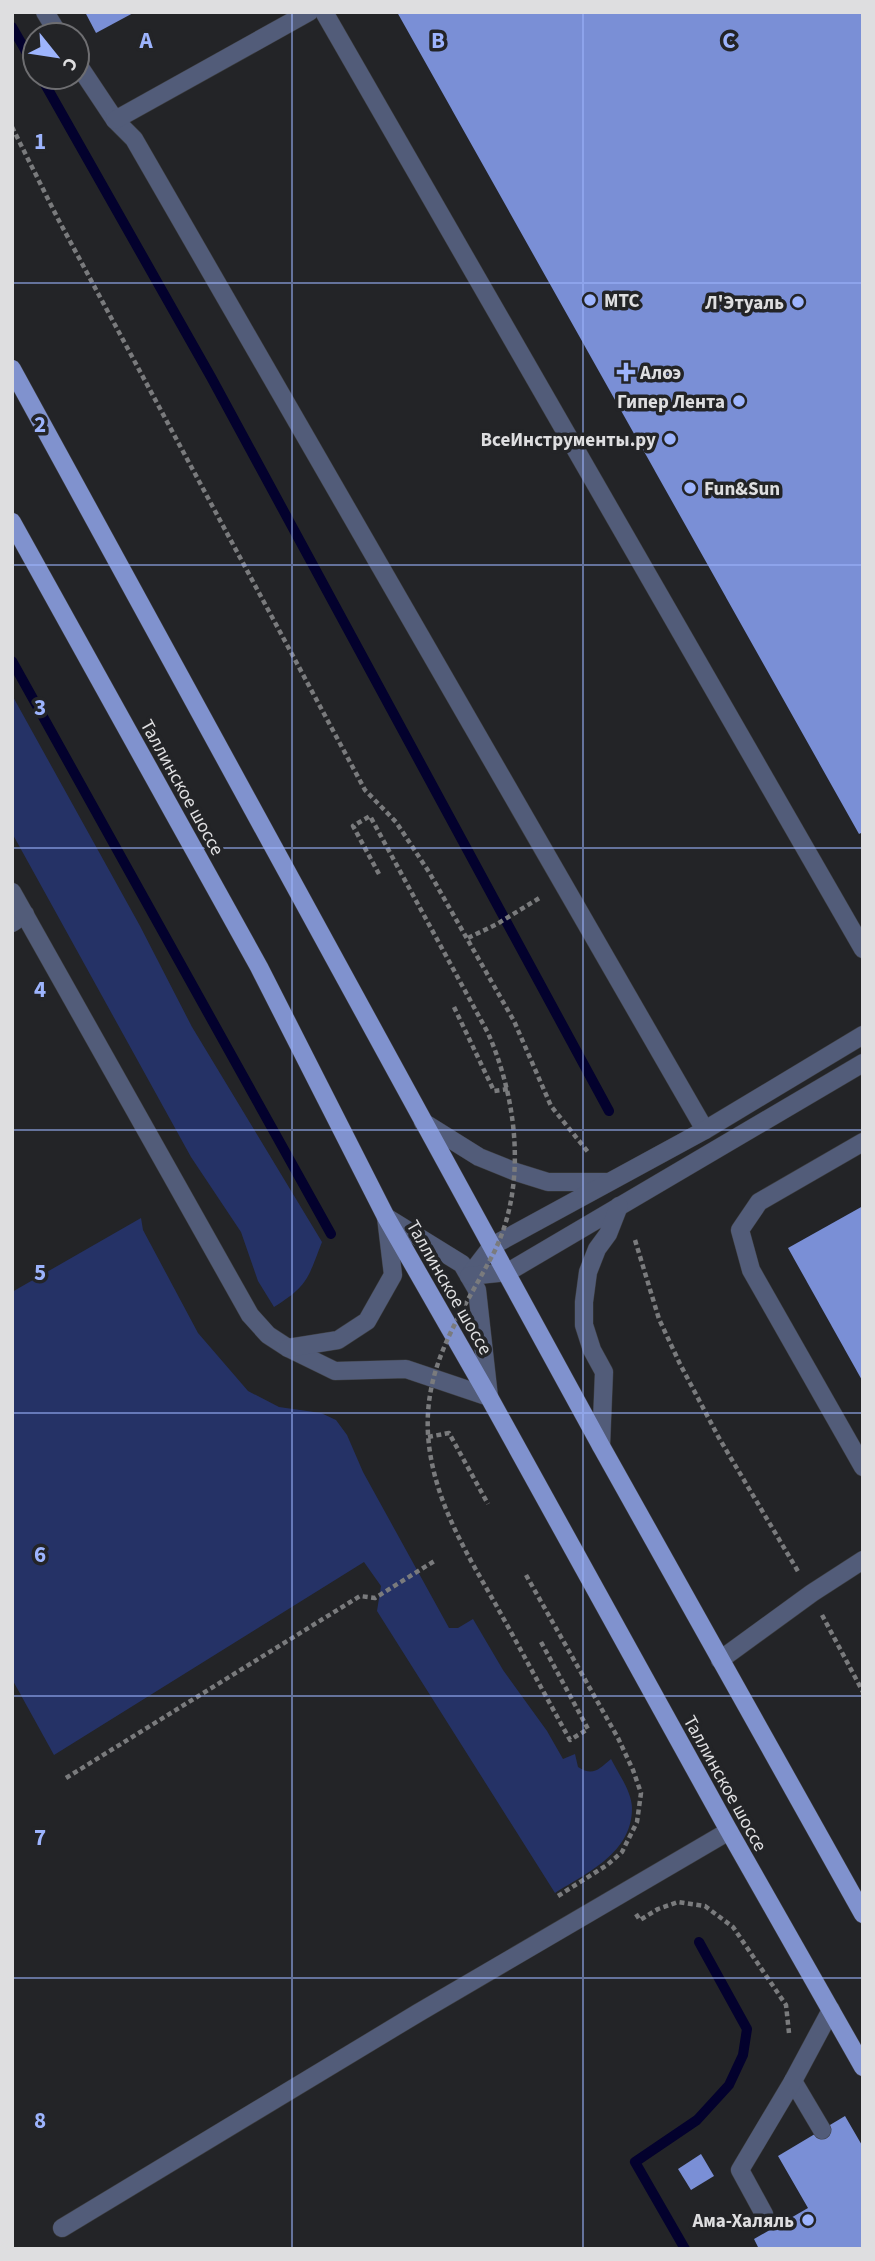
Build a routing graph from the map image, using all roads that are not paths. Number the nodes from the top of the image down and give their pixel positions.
1 (309, 12) edge
2 (324, 12) edge
3 (91, 84) edge
4 (115, 120) junction
5 (12, 369) edge
6 (12, 522) edge
7 (12, 892) edge
8 (18, 918) edge
9 (863, 948) edge
10 (863, 1035) edge
11 (863, 1063) edge
12 (423, 1122) junction
13 (705, 1130) junction
14 (863, 1142) edge
15 (607, 1182) junction
16 (619, 1206) junction
17 (386, 1217) junction
18 (492, 1246) junction
19 (508, 1272) junction
20 (469, 1276) junction
21 (288, 1348) junction
22 (489, 1396) junction
23 (601, 1447) junction
24 (863, 1467) edge
25 (863, 1560) edge
26 (720, 1660) junction
27 (729, 1831) junction
28 (863, 1914) edge
29 (831, 2010) junction
30 (863, 2067) edge
31 (793, 2081) junction
32 (822, 2130) dead end
33 (764, 2214) dead end
34 (62, 2228) dead end

1 - 4 street
2 - 9 street
3 - 4 street
4 - 13 street
5 - 12 main road
6 - 17 main road, Таллинское шоссе
7 - 8 street
8 - 21 street
10 - 13 street
11 - 16 street
12 - 15 street
12 - 18 main road
13 - 15 street
14 - 24 street
15 - 18 street
16 - 19 street
16 - 23 street
17 - 20 street
17 - 21 street
17 - 22 main road, Таллинское шоссе
18 - 19 main road
18 - 20 street
19 - 20 street
19 - 23 main road
20 - 22 street
21 - 22 street
22 - 27 main road, Таллинское шоссе
23 - 26 main road
25 - 26 street
26 - 28 main road
27 - 29 main road, Таллинское шоссе
27 - 34 street
29 - 30 main road, Таллинское шоссе
29 - 31 street
31 - 32 street
31 - 33 street

